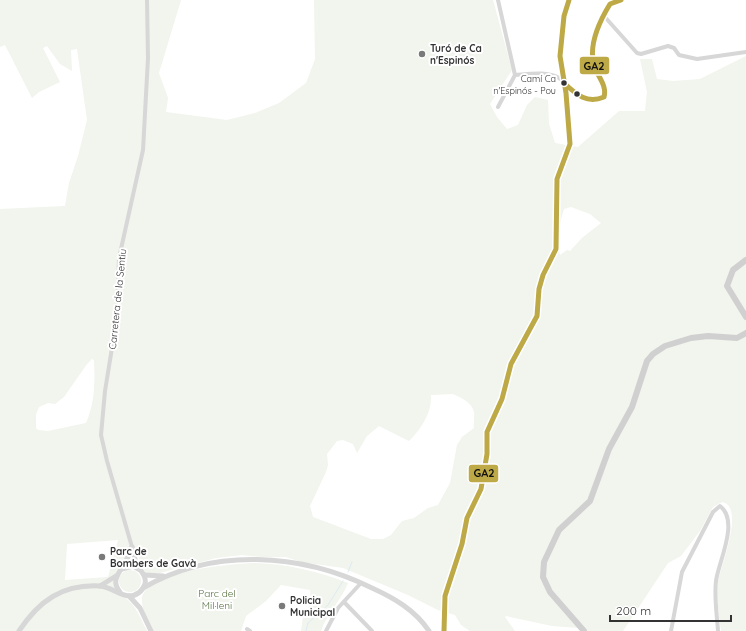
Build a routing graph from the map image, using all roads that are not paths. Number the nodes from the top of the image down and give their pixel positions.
1 (147, 0) edge
2 (498, 0) edge
3 (569, 0) edge
4 (621, 0) edge
5 (604, 16) junction
6 (746, 52) edge
7 (515, 75) junction
8 (565, 84) junction
9 (498, 107) dead end
10 (746, 261) edge
11 (746, 312) edge
12 (746, 317) edge
13 (746, 333) edge
14 (746, 337) edge
15 (132, 547) junction
16 (120, 570) junction
17 (142, 573) junction
18 (116, 576) junction
19 (164, 576) junction
20 (361, 583) junction
21 (100, 586) junction
22 (142, 590) junction
23 (120, 592) junction
24 (129, 596) junction
25 (344, 602) junction
26 (140, 608) junction
27 (19, 631) edge
28 (151, 631) edge
29 (326, 631) edge
30 (372, 631) edge
31 (429, 631) edge
32 (444, 631) edge
33 (584, 631) edge
34 (587, 631) edge
35 (671, 631) edge
36 (718, 631) edge

1 - 15 street, Carretera de la Sentiu
2 - 7 street
3 - 8 street
4 - 5 street
5 - 6 street
5 - 8 street
7 - 8 street
7 - 9 street
8 - 32 street
10 - 11 main road
10 - 12 main road
13 - 33 main road
14 - 34 main road
15 - 16 street
15 - 17 street, Carretera de la Sentiu
16 - 17 street
16 - 18 street
17 - 19 street
17 - 22 street
18 - 21 street
18 - 23 street
19 - 20 street
19 - 22 street
20 - 25 street
20 - 31 street
21 - 23 street
21 - 27 street
22 - 24 street
22 - 26 street
23 - 24 street
24 - 26 street
25 - 29 street
25 - 30 street
26 - 28 street
35 - 36 street

